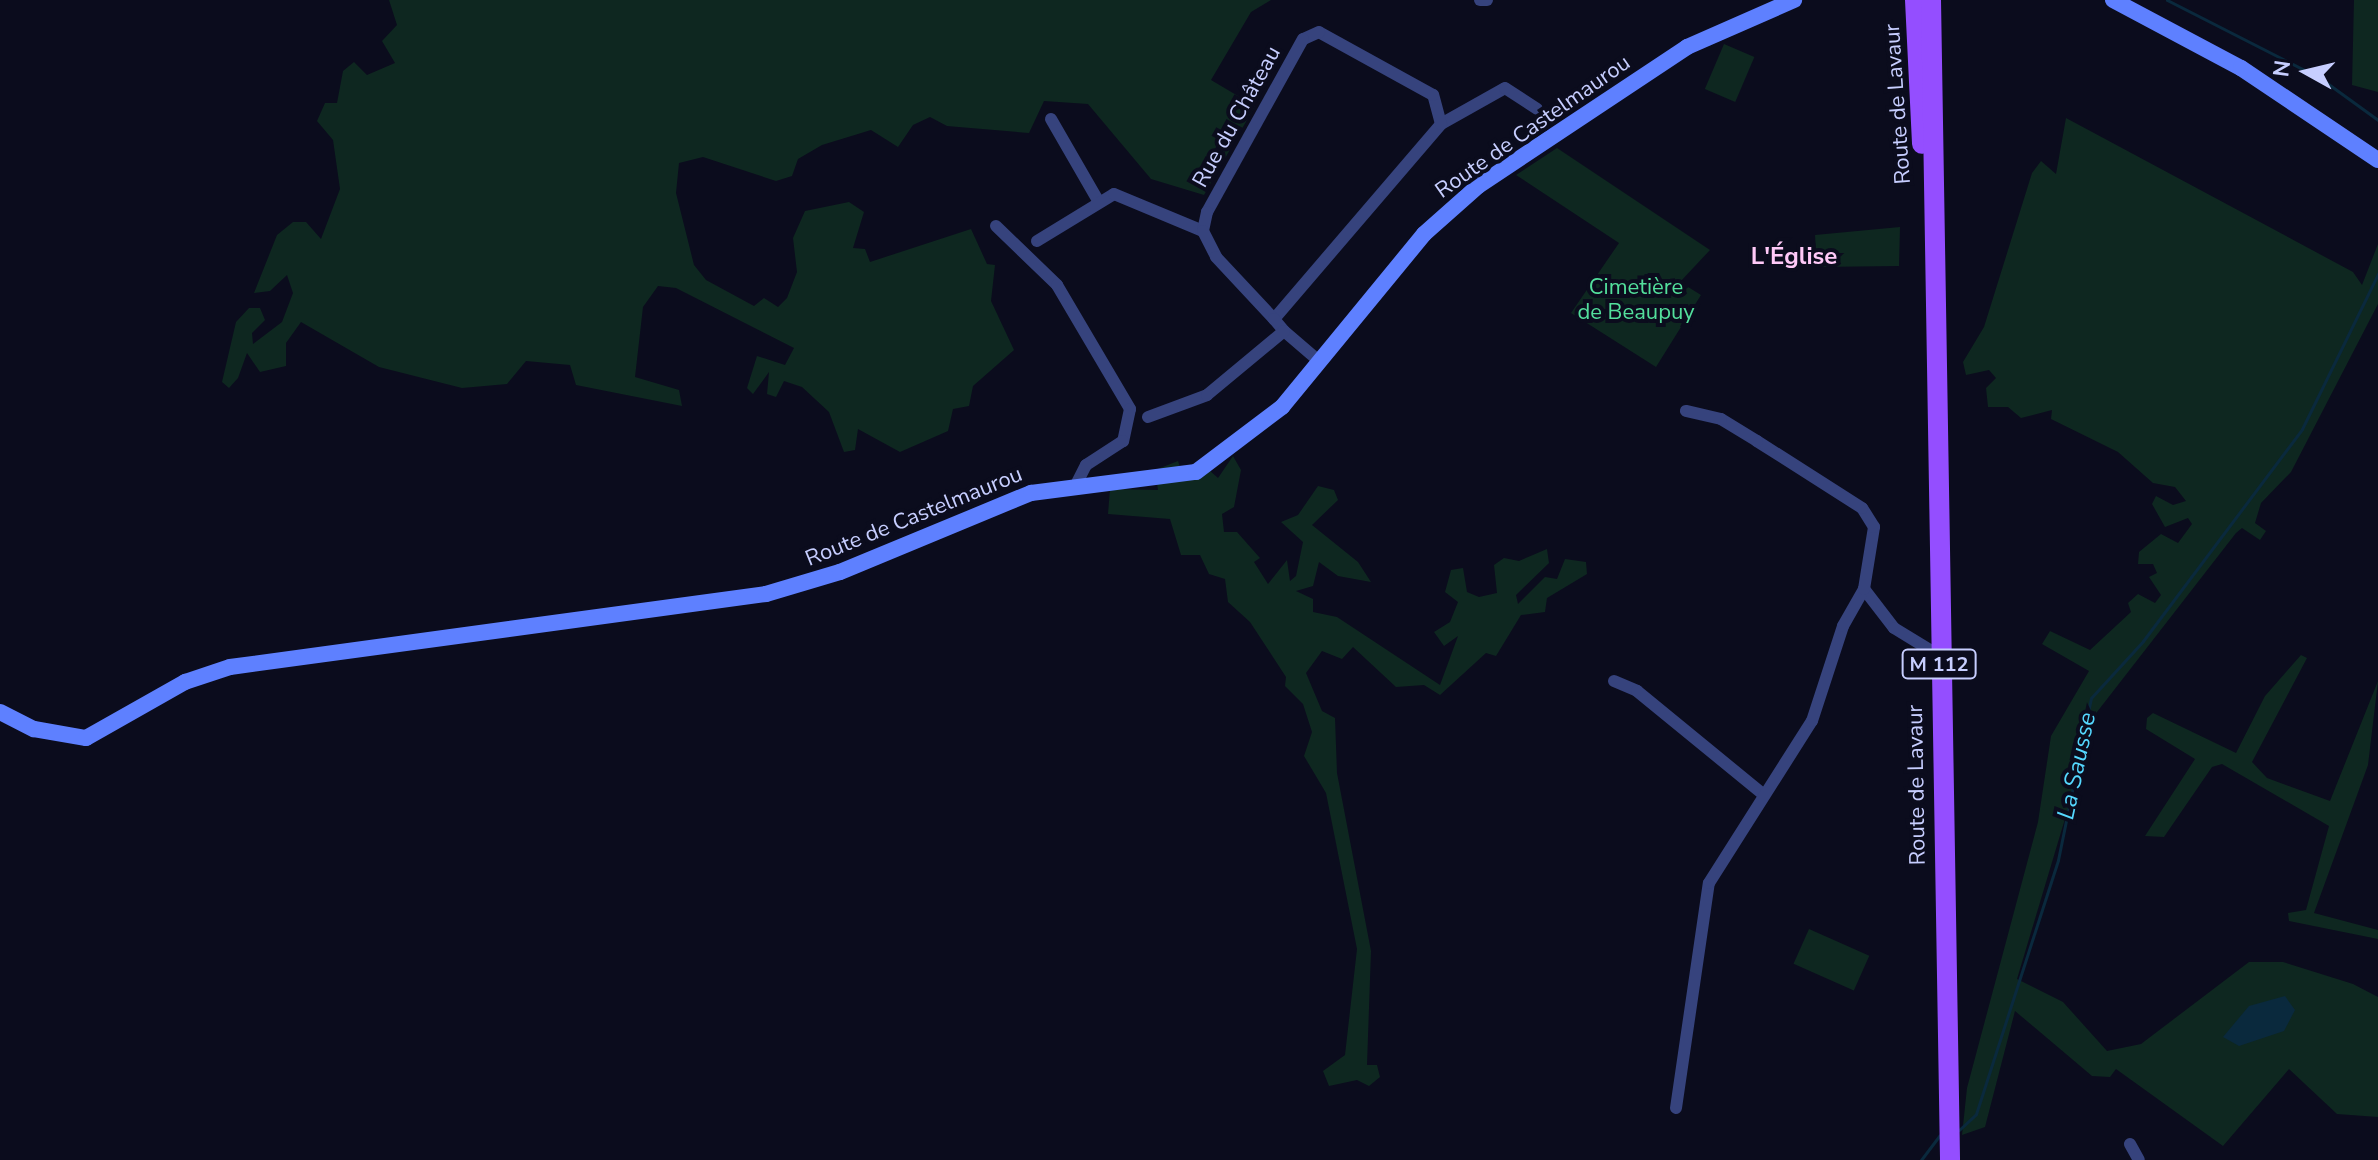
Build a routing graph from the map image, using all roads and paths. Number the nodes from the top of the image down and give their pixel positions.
1 (1480, 0) edge
2 (1487, 0) edge
3 (1794, 0) edge
4 (1915, 0) edge
5 (1931, 0) edge
6 (2113, 0) edge
7 (1537, 109) dead end
8 (1051, 119) dead end
9 (1441, 124) junction
10 (2378, 160) edge
11 (1099, 202) junction
12 (1930, 204) junction
13 (996, 226) dead end
14 (1203, 231) junction
15 (1037, 241) dead end
16 (1274, 319) junction
17 (1284, 331) junction
18 (1320, 362) junction
19 (1686, 411) dead end
20 (1148, 417) dead end
21 (1076, 485) junction
22 (1864, 589) junction
23 (1938, 655) junction
24 (1614, 681) dead end
25 (0, 712) edge
26 (1764, 795) junction
27 (1676, 1108) dead end
28 (1949, 1142) edge
29 (2130, 1144) dead end
30 (2139, 1160) edge

1 - 2 street
3 - 18 street, Route de Castelmaurou
4 - 12 main road, Route de Lavaur / M 112
5 - 12 main road, Route de Lavaur / M 112
6 - 10 street
7 - 9 street
8 - 11 street
9 - 14 street, Rue du Château
9 - 16 street
11 - 14 street
11 - 15 street
12 - 23 main road, Route de Lavaur / M 112
13 - 21 street
14 - 16 street
16 - 17 street
17 - 18 street
17 - 20 street
18 - 21 street, Route de Castelmaurou
19 - 22 street
21 - 25 street, Route de Castelmaurou
22 - 23 street
22 - 26 street
23 - 28 main road, Route de Lavaur / M 112
24 - 26 street
26 - 27 street
29 - 30 street

